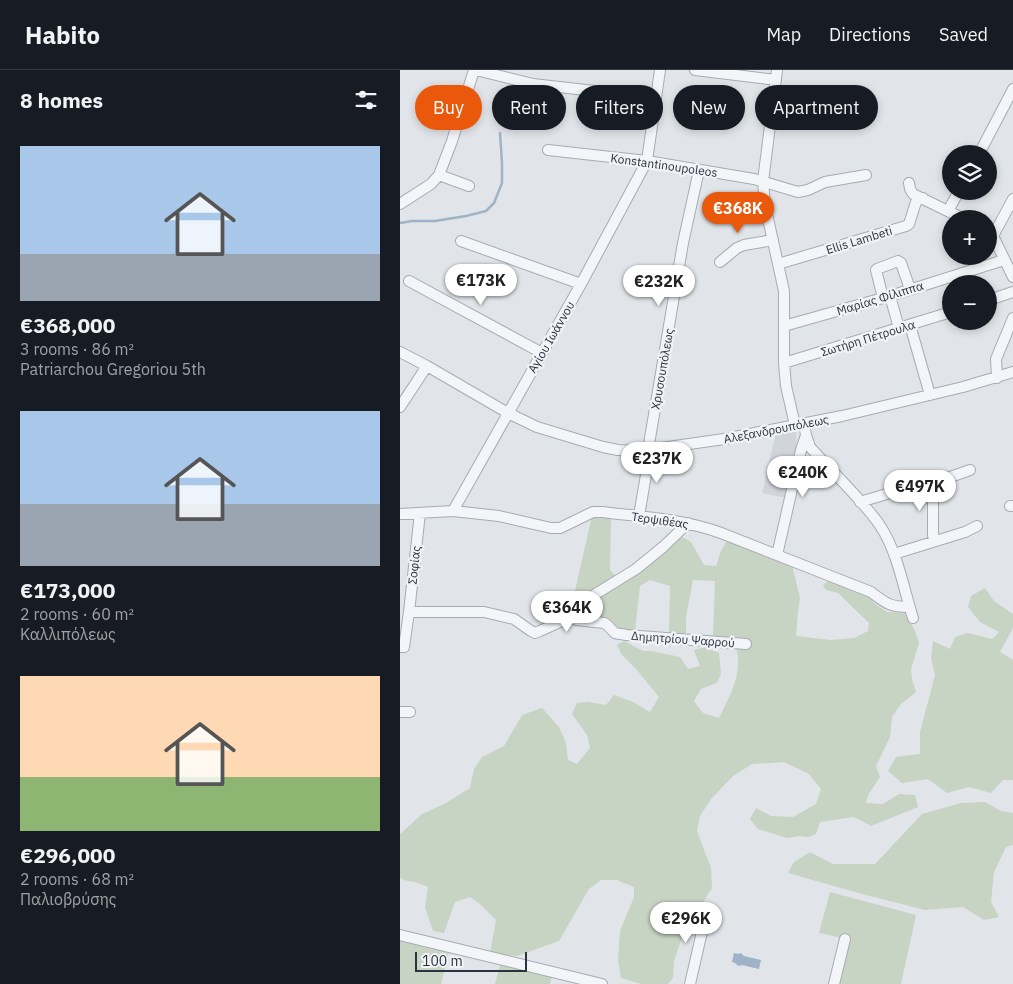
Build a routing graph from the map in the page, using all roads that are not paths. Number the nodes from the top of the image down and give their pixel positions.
1 (475, 70) edge
2 (660, 70) edge
3 (695, 70) edge
4 (777, 75) edge
5 (658, 85) edge
6 (576, 89) edge
7 (1013, 90) edge
8 (651, 130) edge
9 (984, 145) edge
10 (548, 150) dead end
11 (647, 161) junction
12 (699, 170) junction
13 (439, 175) junction
14 (866, 175) dead end
15 (763, 181) junction
16 (909, 183) dead end
17 (469, 186) dead end
18 (923, 198) junction
19 (1013, 199) edge
20 (400, 204) edge
21 (946, 210) edge
22 (997, 224) edge
23 (773, 240) junction
24 (461, 241) dead end
25 (997, 246) edge
26 (1004, 260) junction
27 (720, 262) dead end
28 (778, 264) junction
29 (1013, 277) edge
30 (409, 281) dead end
31 (581, 284) junction
32 (910, 289) junction
33 (1013, 292) edge
34 (886, 297) junction
35 (997, 297) edge
36 (942, 315) edge
37 (1013, 318) edge
38 (784, 326) junction
39 (905, 326) junction
40 (400, 352) edge
41 (542, 352) junction
42 (784, 363) junction
43 (427, 366) junction
44 (1013, 372) edge
45 (997, 378) junction
46 (930, 395) junction
47 (400, 407) edge
48 (508, 413) junction
49 (799, 424) junction
50 (806, 435) junction
51 (648, 450) junction
52 (970, 470) dead end
53 (933, 481) junction
54 (860, 502) junction
55 (453, 511) junction
56 (420, 513) junction
57 (400, 514) edge
58 (639, 516) junction
59 (688, 523) junction
60 (976, 526) dead end
61 (934, 541) junction
62 (894, 554) junction
63 (777, 555) junction
64 (909, 606) junction
65 (409, 612) junction
66 (566, 616) junction
67 (913, 618) dead end
68 (746, 644) dead end
69 (402, 647) edge
70 (707, 910) dead end
71 (400, 935) edge
72 (845, 939) dead end
73 (576, 981) edge
74 (602, 984) edge
75 (690, 984) edge
76 (834, 984) edge

1 - 6 street
1 - 13 street
2 - 5 street
3 - 4 street
4 - 15 street
7 - 9 street
8 - 11 street
10 - 11 street, Konstantinoupoleos
11 - 12 street, Konstantinoupoleos
11 - 31 street, Αγίου Ιωάννου
12 - 15 street, Konstantinoupoleos
12 - 51 street, Χρυσουπόλεως
13 - 17 street
13 - 20 street
14 - 15 street, Konstantinoupoleos
15 - 23 street
16 - 18 street
18 - 21 street
18 - 28 street, Ellis Lambeti
19 - 22 street
23 - 27 street
23 - 28 street
24 - 31 street
25 - 26 street
26 - 29 street
26 - 32 street, Μαρίας Φίλιππα
28 - 38 street
30 - 41 street
31 - 41 street, Αγίου Ιωάννου
32 - 34 street, Μαρίας Φίλιππα
32 - 34 street
33 - 35 street
34 - 38 street, Μαρίας Φίλιππα
34 - 39 street
36 - 39 street, Σωτήρη Πέτρουλα
37 - 45 street
38 - 42 street
39 - 42 street, Σωτήρη Πέτρουλα
39 - 46 street
40 - 43 street, Αλεξανδρουπόλεως
41 - 48 street, Αγίου Ιωάννου
42 - 49 street
43 - 47 street
43 - 48 street, Αλεξανδρουπόλεως
44 - 45 street, Αλεξανδρουπόλεως
45 - 46 street, Αλεξανδρουπόλεως
46 - 49 street, Αλεξανδρουπόλεως
48 - 51 street, Αλεξανδρουπόλεως
48 - 55 street, Αγίου Ιωάννου
49 - 50 street
49 - 51 street, Αλεξανδρουπόλεως
50 - 54 street
50 - 63 street
51 - 58 street, Χρυσουπόλεως
52 - 53 street
53 - 54 street
53 - 61 street
54 - 62 street
55 - 56 street, Τερψιθέας
55 - 58 street, Τερψιθέας
56 - 57 street, Τερψιθέας
56 - 65 street, Σοφίας
58 - 59 street, Τερψιθέας
59 - 63 street, Τερψιθέας
59 - 66 street
60 - 61 street
61 - 62 street
62 - 64 street
63 - 64 street, Τερψιθέας
64 - 67 street
65 - 66 street
65 - 69 street, Σοφίας
66 - 68 street, Δημητρίου Ψαρρού
70 - 75 street
71 - 73 street
72 - 76 street
73 - 74 street

